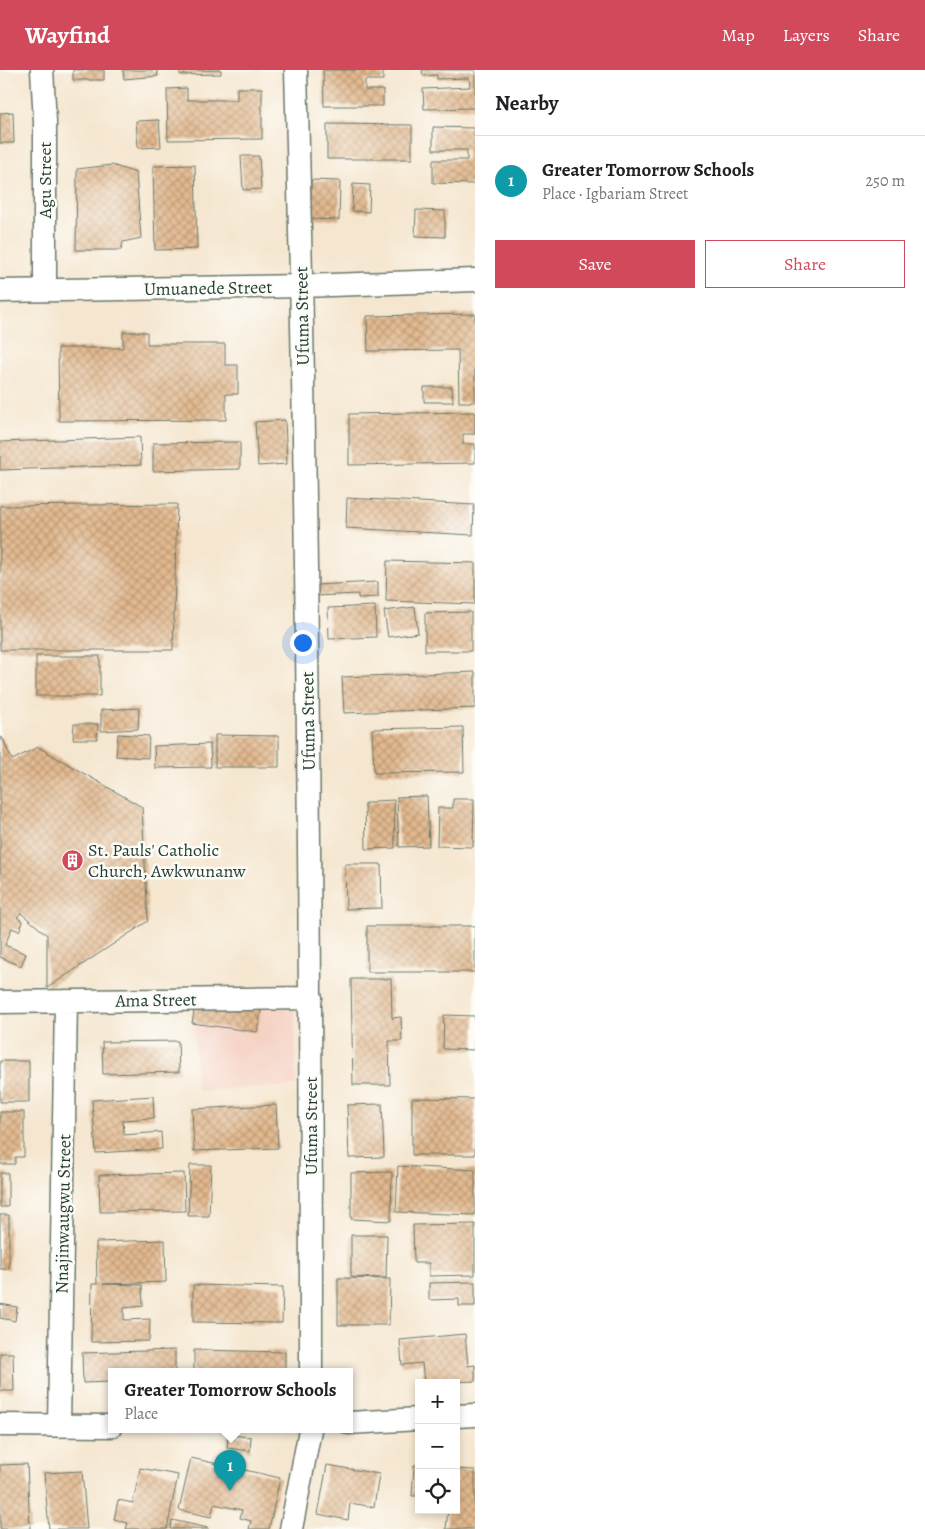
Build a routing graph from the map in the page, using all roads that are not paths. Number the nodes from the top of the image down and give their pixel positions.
1 (42, 70) edge
2 (296, 70) edge
3 (475, 280) edge
4 (302, 286) junction
5 (45, 289) junction
6 (0, 290) edge
7 (311, 998) junction
8 (66, 1001) junction
9 (0, 1002) edge
10 (310, 1368) edge
11 (475, 1415) edge
12 (460, 1416) edge
13 (415, 1419) edge
14 (353, 1423) edge
15 (0, 1425) edge
16 (59, 1426) junction
17 (108, 1426) edge
18 (309, 1433) edge
19 (291, 1529) edge

1 - 5 street, Agu Street
2 - 4 street, Ufuma Street
3 - 4 street, Umuanede Street
4 - 5 street, Umuanede Street
4 - 7 street, Ufuma Street
5 - 6 street, Umuanede Street
7 - 8 street, Ama Street
7 - 10 street, Ufuma Street
8 - 9 street, Ama Street
8 - 16 street, Nnajinwaugwu Street
11 - 12 street
13 - 14 street
15 - 16 street
16 - 17 street
18 - 19 street

